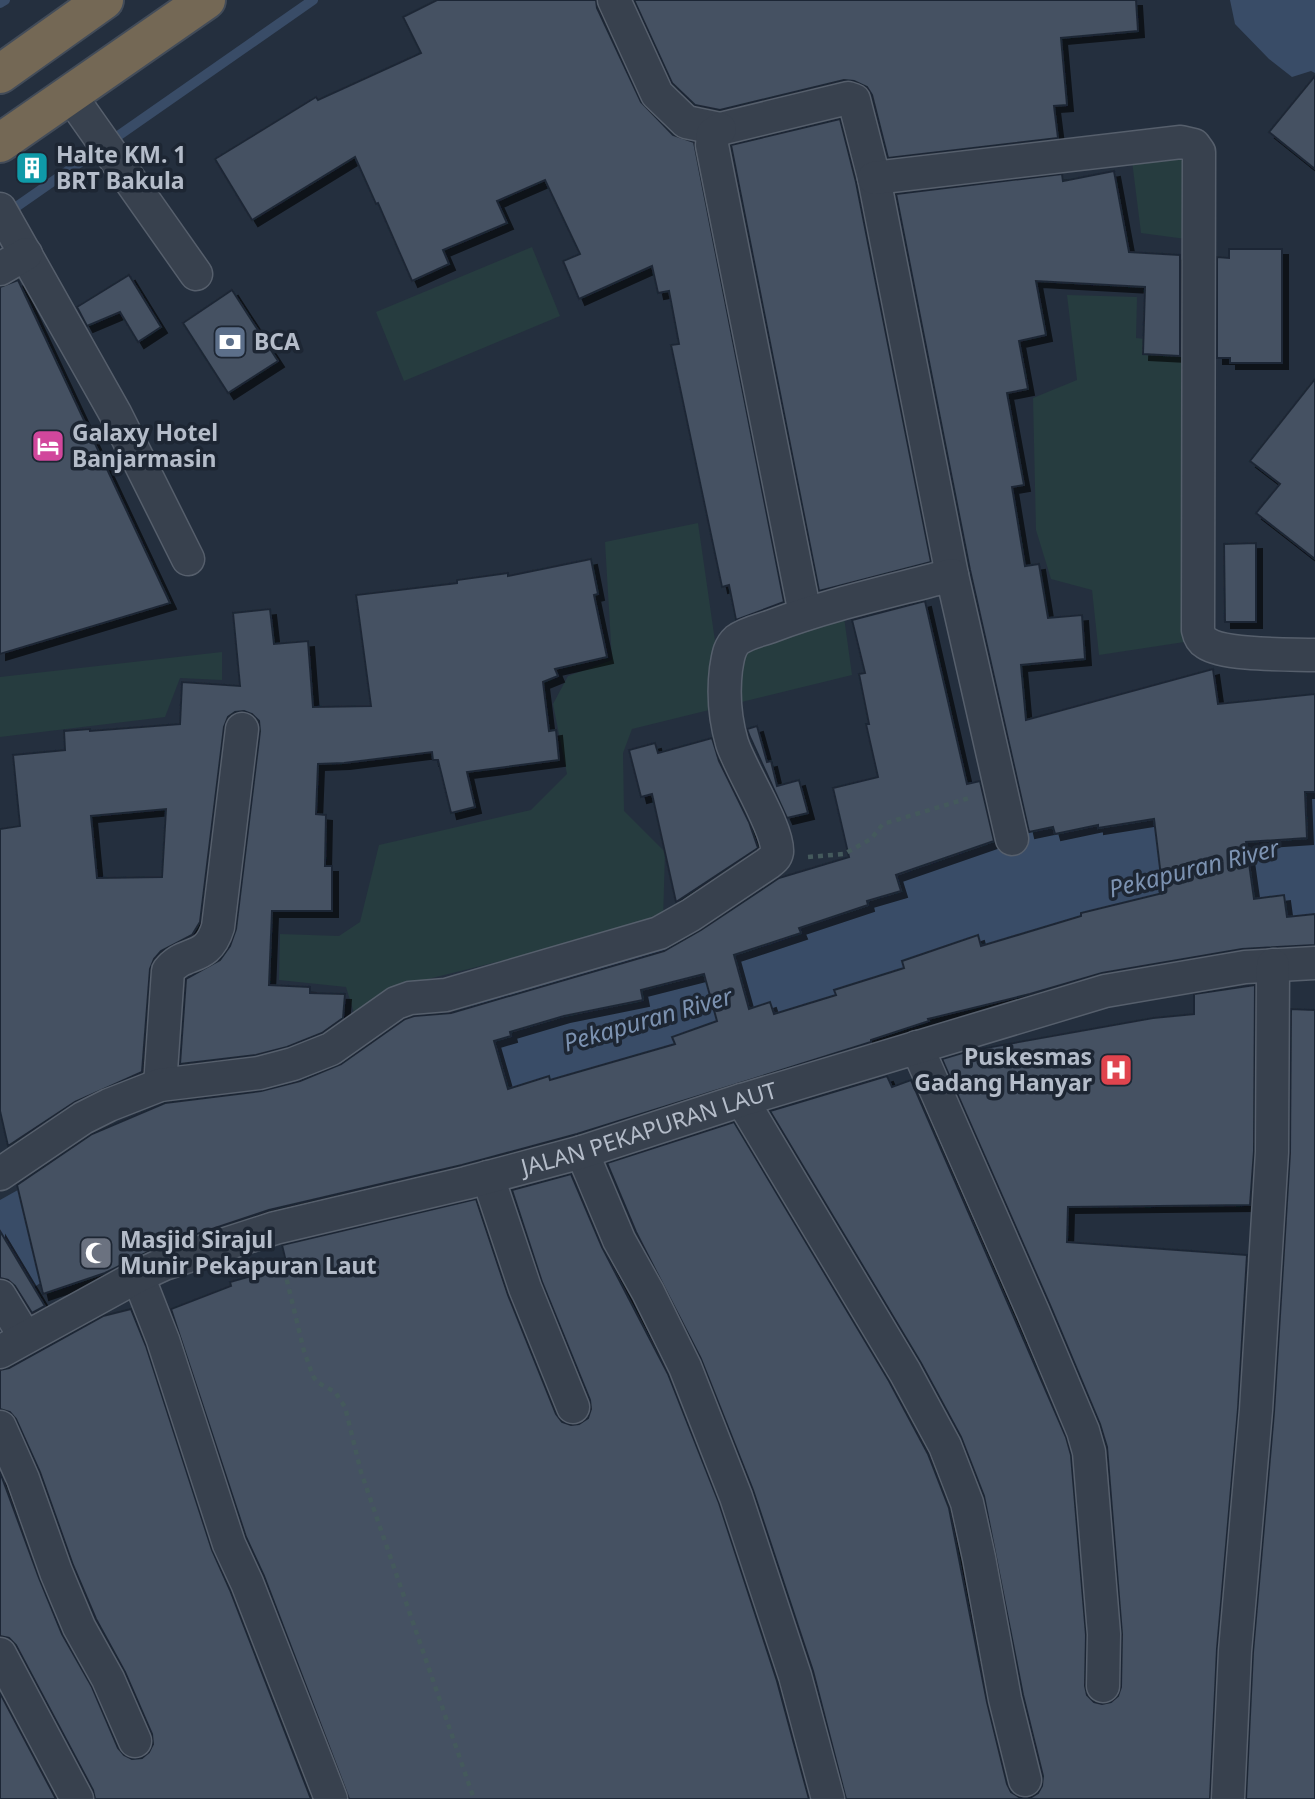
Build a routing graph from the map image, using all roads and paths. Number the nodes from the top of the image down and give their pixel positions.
1 (104, 0) edge
2 (206, 0) edge
3 (614, 0) edge
4 (0, 74) edge
5 (70, 95) junction
6 (720, 129) junction
7 (0, 143) edge
8 (874, 178) junction
9 (0, 209) edge
10 (13, 261) edge
11 (196, 274) dead end
12 (188, 559) dead end
13 (952, 575) junction
14 (805, 614) junction
15 (1315, 655) edge
16 (242, 729) dead end
17 (1000, 789) junction
18 (1012, 839) dead end
19 (775, 858) junction
20 (1315, 962) edge
21 (1273, 965) junction
22 (917, 1047) junction
23 (160, 1085) junction
24 (742, 1100) junction
25 (582, 1152) junction
26 (0, 1174) edge
27 (488, 1177) junction
28 (275, 1228) junction
29 (138, 1276) junction
30 (0, 1296) edge
31 (13, 1345) edge
32 (573, 1407) dead end
33 (0, 1427) edge
34 (0, 1654) edge
35 (1103, 1686) dead end
36 (135, 1741) dead end
37 (1025, 1780) dead end
38 (77, 1799) edge
39 (331, 1799) edge
40 (474, 1799) edge
41 (828, 1799) edge
42 (1228, 1799) edge

1 - 4 highway
2 - 5 highway
3 - 6 street
5 - 7 highway
5 - 11 street
6 - 8 street
6 - 14 street
8 - 13 street
8 - 15 street
9 - 10 street
10 - 12 street
13 - 14 street
13 - 17 street
14 - 19 street
16 - 23 street
17 - 18 street
17 - 19 path
19 - 23 street
20 - 21 street, JALAN PEKAPURAN LAUT
21 - 22 street, JALAN PEKAPURAN LAUT
21 - 42 street
22 - 24 street, JALAN PEKAPURAN LAUT
22 - 35 street
23 - 26 street
24 - 25 street, JALAN PEKAPURAN LAUT
24 - 37 street
25 - 27 street, JALAN PEKAPURAN LAUT
25 - 41 street
27 - 28 street, JALAN PEKAPURAN LAUT
27 - 32 street
28 - 29 street, JALAN PEKAPURAN LAUT
28 - 40 path
29 - 31 street, JALAN PEKAPURAN LAUT
29 - 39 street
30 - 31 street
33 - 36 street
34 - 38 street

